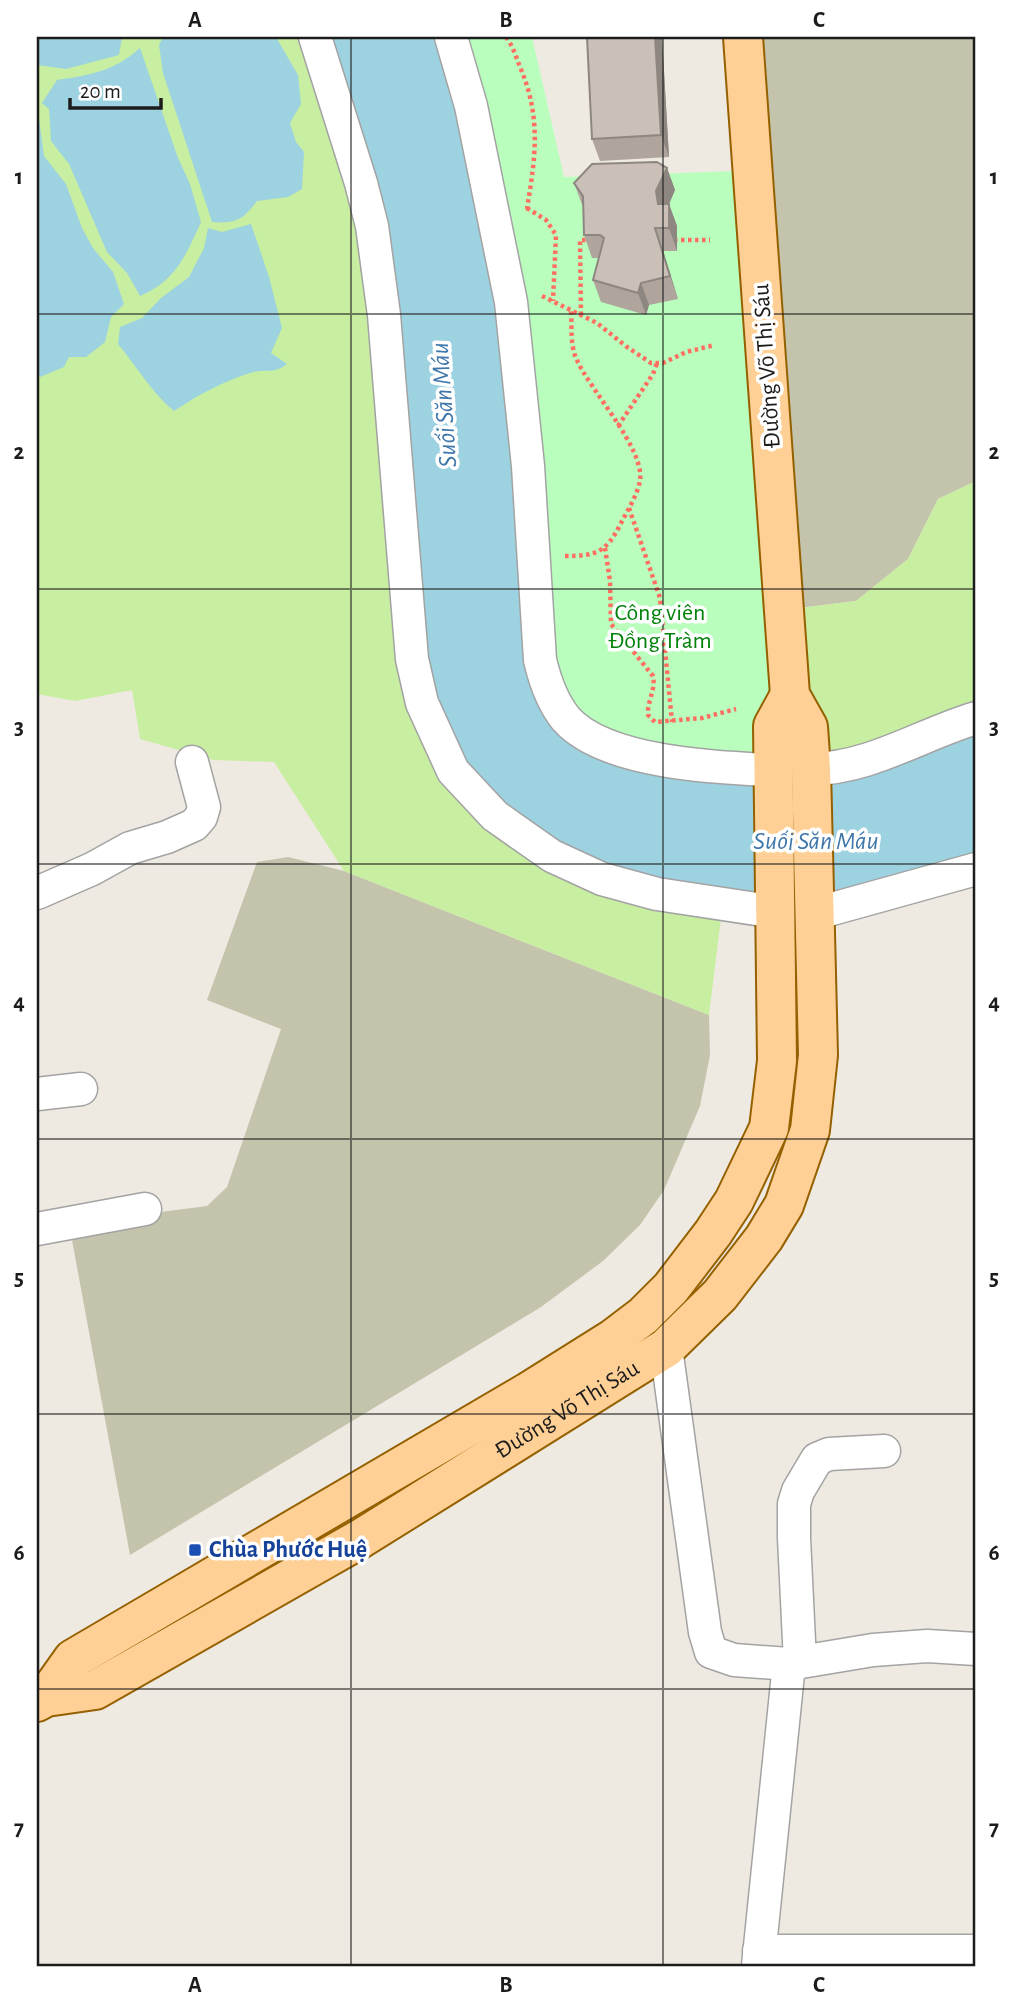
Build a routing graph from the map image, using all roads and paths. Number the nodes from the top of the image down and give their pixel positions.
1 (315, 37) edge
2 (451, 37) edge
3 (506, 37) edge
4 (743, 37) edge
5 (527, 208) junction
6 (495, 217) junction
7 (593, 240) edge
8 (671, 240) edge
9 (710, 240) dead end
10 (507, 278) junction
11 (553, 301) junction
12 (571, 310) junction
13 (581, 315) junction
14 (715, 345) dead end
15 (657, 363) junction
16 (618, 426) junction
17 (629, 507) junction
18 (605, 548) junction
19 (535, 557) junction
20 (790, 695) junction
21 (736, 709) dead end
22 (976, 718) edge
23 (672, 722) junction
24 (192, 762) dead end
25 (811, 769) junction
26 (774, 770) junction
27 (976, 869) edge
28 (37, 893) edge
29 (776, 912) junction
30 (814, 914) junction
31 (81, 1089) dead end
32 (37, 1094) edge
33 (145, 1209) dead end
34 (37, 1229) edge
35 (666, 1348) junction
36 (884, 1451) dead end
37 (976, 1649) edge
38 (795, 1663) junction
39 (40, 1694) edge
40 (976, 1951) edge
41 (758, 1958) edge

1 - 29 street
2 - 6 street
3 - 5 path
4 - 20 main road, Đường Võ Thị Sáu
5 - 6 path
5 - 11 path
6 - 10 street
7 - 13 path
8 - 9 path
10 - 11 path
10 - 19 street
11 - 12 path
12 - 13 path
12 - 16 path
13 - 15 path
14 - 15 path
15 - 16 path
16 - 17 path
17 - 18 path
17 - 23 path
18 - 19 path
18 - 23 path
19 - 26 street
20 - 25 main road, Đường Võ Thị Sáu
20 - 26 main road
21 - 23 path
22 - 25 street
24 - 28 street
25 - 30 main road, Đường Võ Thị Sáu
26 - 29 main road, Đường Võ Thị Sáu
27 - 30 street
29 - 39 main road, Đường Võ Thị Sáu
30 - 35 main road, Đường Võ Thị Sáu
31 - 32 street
33 - 34 street
35 - 38 street
35 - 39 main road, Đường Võ Thị Sáu
36 - 38 street
37 - 38 street
38 - 41 street
40 - 41 street

